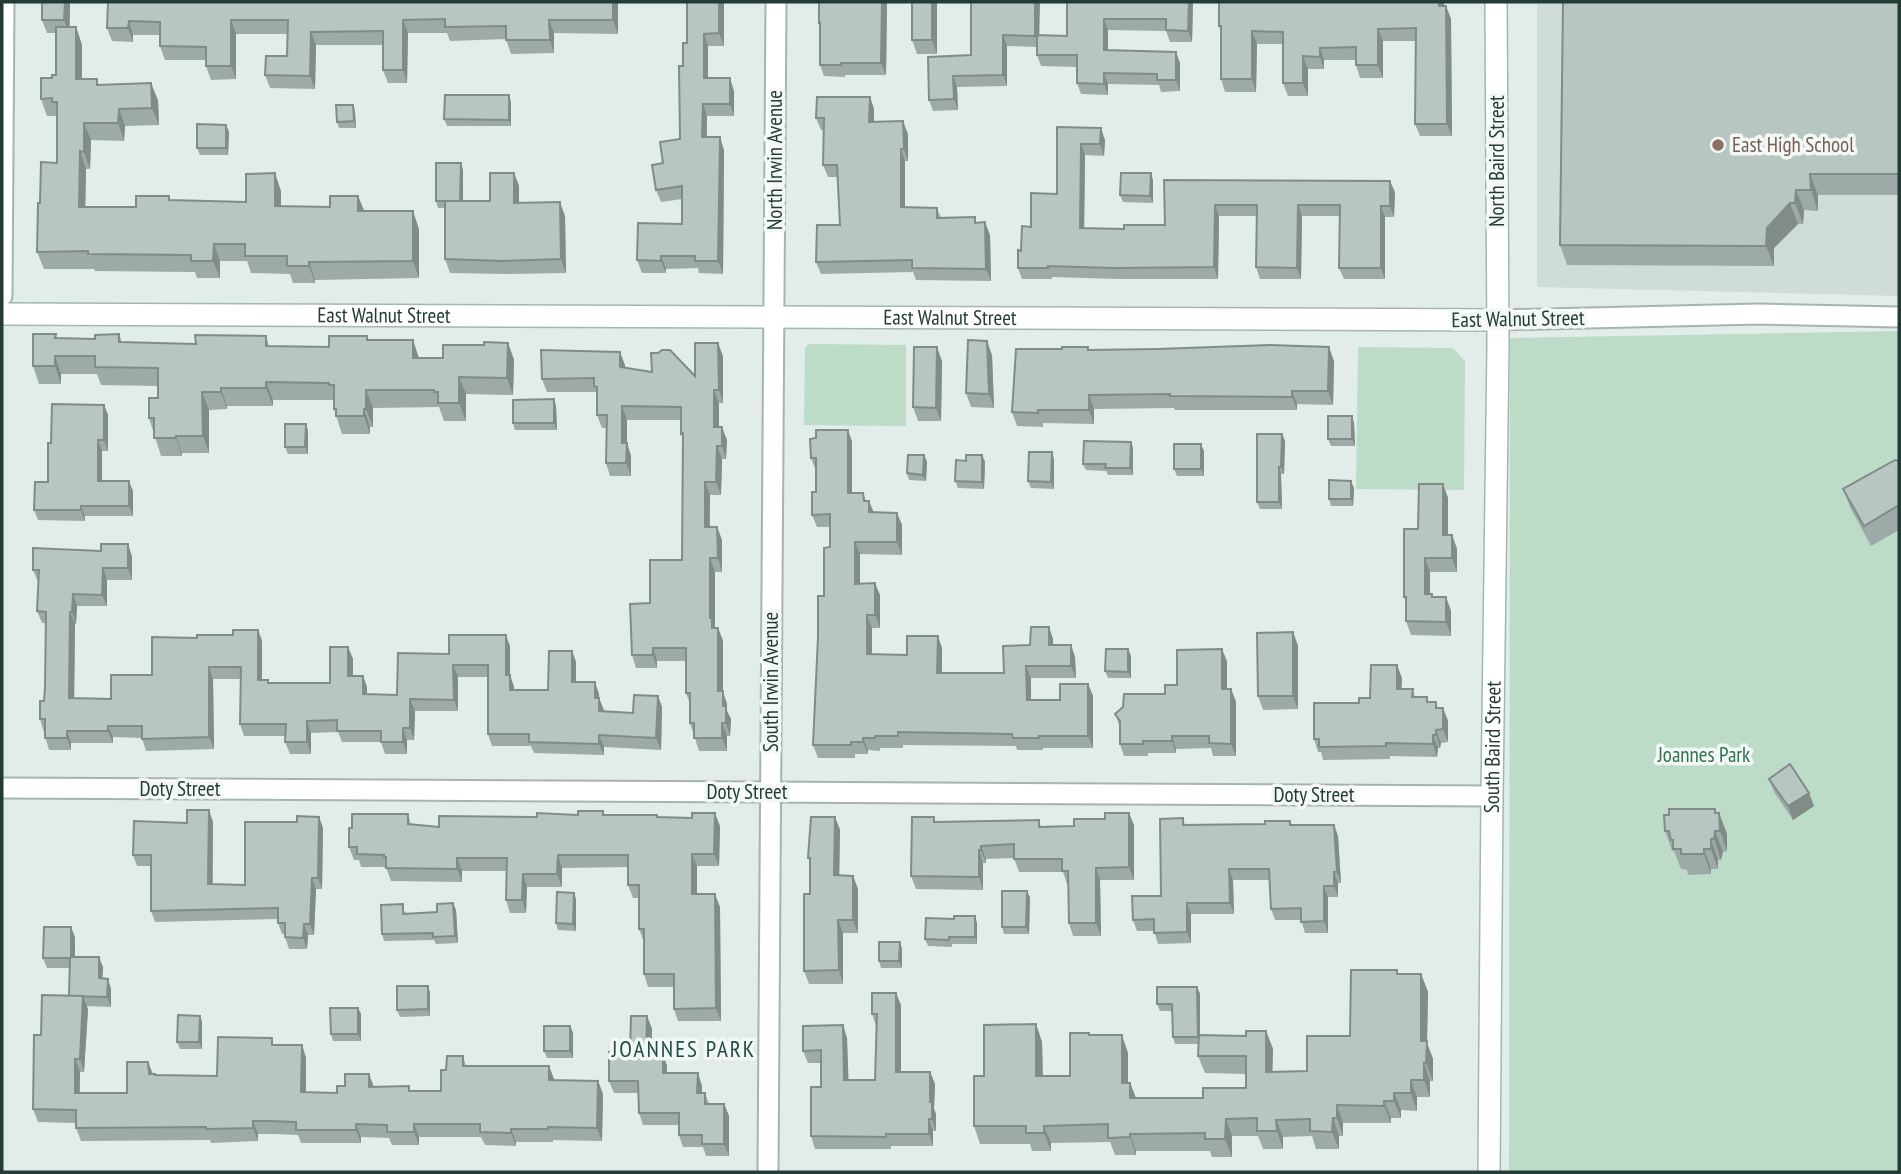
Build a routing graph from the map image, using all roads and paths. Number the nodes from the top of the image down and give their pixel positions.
1 (4, 2) edge
2 (776, 2) edge
3 (1496, 2) edge
4 (2, 296) edge
5 (2, 314) edge
6 (1899, 317) edge
7 (774, 318) junction
8 (1498, 320) junction
9 (2, 788) edge
10 (770, 792) junction
11 (1492, 796) junction
12 (768, 1172) edge
13 (1489, 1172) edge

1 - 4 street
2 - 7 street, North Irwin Avenue
3 - 8 street, North Baird Street
5 - 7 street, East Walnut Street
6 - 8 street, East Walnut Street
7 - 8 street, East Walnut Street
7 - 10 street, South Irwin Avenue
8 - 11 street, South Baird Street
9 - 10 street, Doty Street
10 - 11 street, Doty Street
10 - 12 street, South Irwin Avenue
11 - 13 street, South Baird Street

